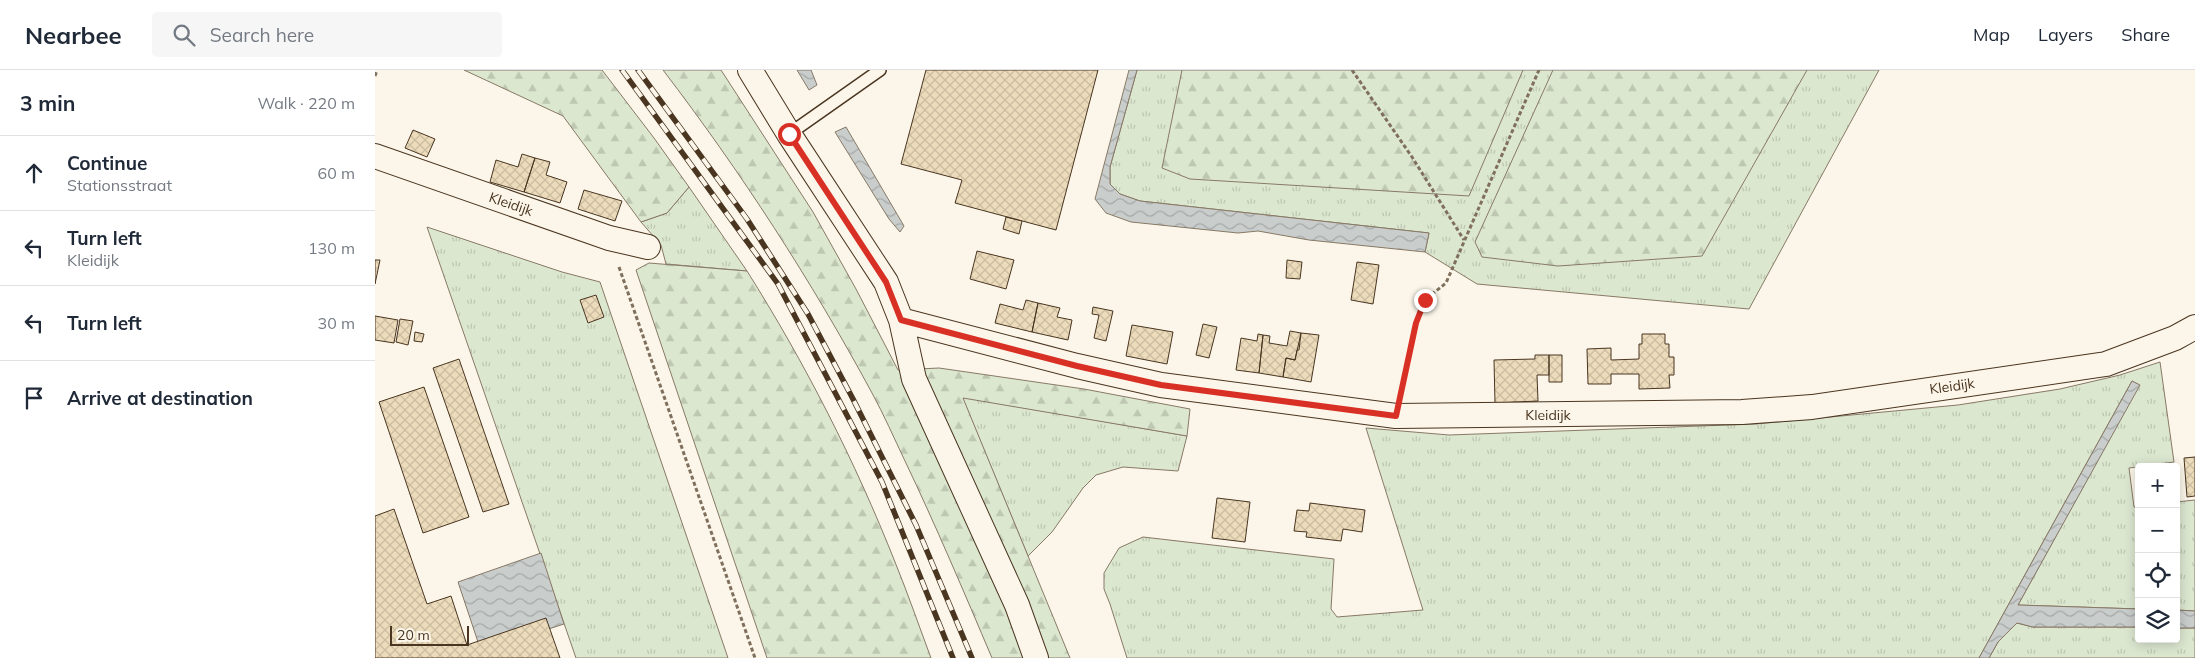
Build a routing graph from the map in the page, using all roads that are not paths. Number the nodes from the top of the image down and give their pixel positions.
1 (750, 70) edge
2 (880, 70) edge
3 (789, 134) junction
4 (375, 156) edge
5 (648, 247) dead end
6 (901, 320) junction
7 (2195, 327) edge
8 (1037, 658) edge

1 - 3 street
2 - 3 lane
3 - 6 street
4 - 5 street, Kleidijk
6 - 7 street, Kleidijk
6 - 8 street

